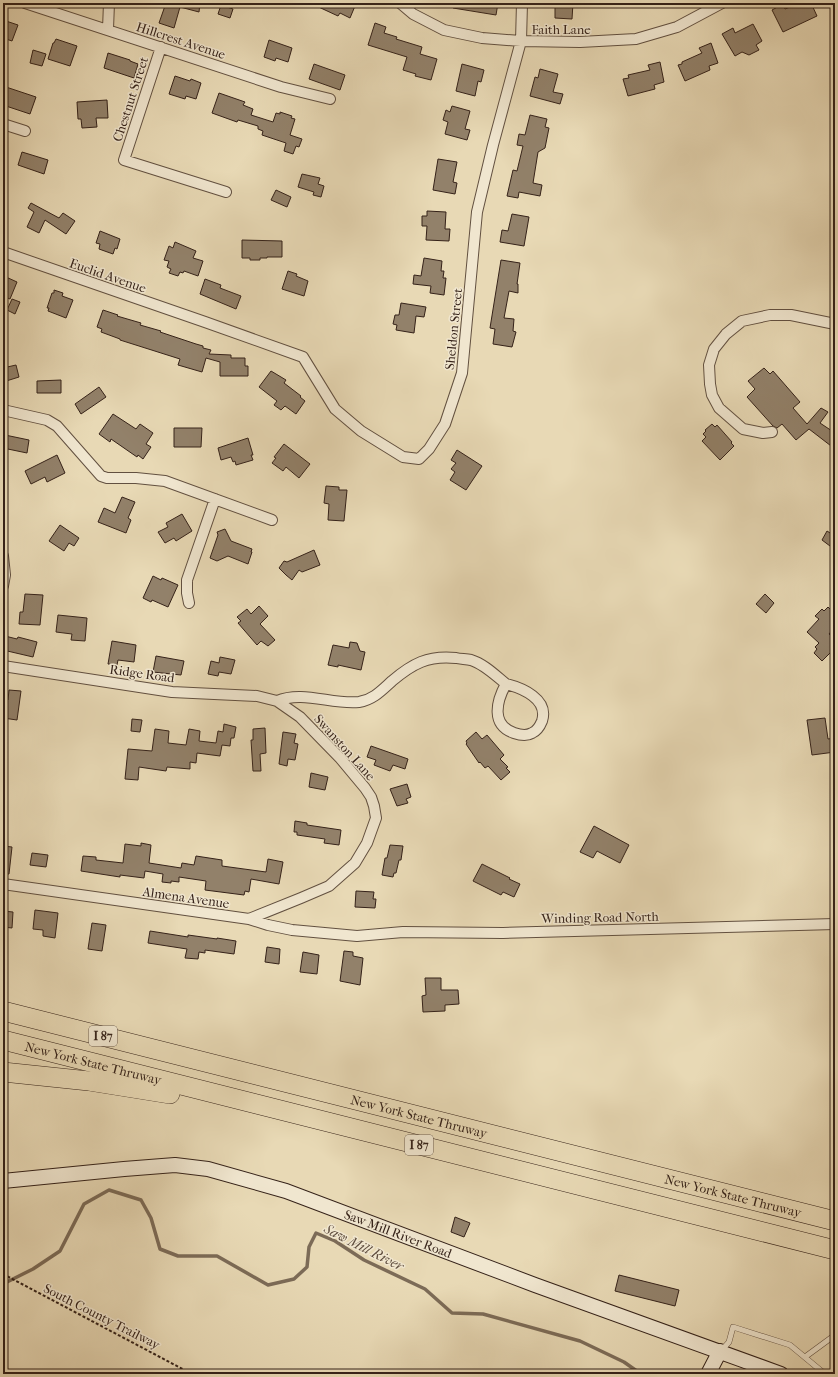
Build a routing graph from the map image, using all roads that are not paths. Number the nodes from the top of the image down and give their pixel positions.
1 (25, 3) edge
2 (110, 3) edge
3 (400, 3) edge
4 (522, 3) edge
5 (722, 3) edge
6 (108, 29) junction
7 (521, 41) junction
8 (161, 47) junction
9 (330, 99) dead end
10 (3, 124) edge
11 (25, 131) dead end
12 (226, 192) dead end
13 (3, 252) edge
14 (206, 322) joint
15 (835, 324) edge
16 (3, 410) edge
17 (772, 432) dead end
18 (215, 499) junction
19 (272, 520) dead end
20 (3, 556) edge
21 (3, 586) edge
22 (189, 603) dead end
23 (3, 666) edge
24 (506, 684) junction
25 (277, 701) junction
26 (3, 884) edge
27 (249, 919) junction
28 (835, 924) edge
29 (366, 936) joint
30 (3, 1006) edge
31 (3, 1010) edge
32 (45, 1021) junction
33 (3, 1040) edge
34 (3, 1072) edge
35 (288, 1112) junction
36 (3, 1181) edge
37 (835, 1221) edge
38 (835, 1250) edge
39 (835, 1335) edge
40 (720, 1351) junction
41 (805, 1357) junction
42 (708, 1374) edge
43 (781, 1374) edge
44 (825, 1374) edge

1 - 6 street, Hillcrest Avenue
2 - 6 street
3 - 7 street, Faith Lane
4 - 7 street, Sheldon Street
5 - 7 street, Faith Lane
6 - 8 street, Hillcrest Avenue
7 - 14 street, Sheldon Street
8 - 9 street, Hillcrest Avenue
8 - 12 street, Chestnut Street
10 - 11 street
13 - 14 street, Euclid Avenue
15 - 17 street
16 - 18 street
18 - 19 street
18 - 22 street
20 - 21 street
23 - 25 street, Ridge Road
24 - 24 street
24 - 25 street
25 - 27 street, Swanston Lane
26 - 27 street, Almena Avenue
27 - 29 street, Almena Avenue
28 - 29 street, Winding Road North
30 - 32 highway
31 - 32 highway, New York State Thruway / I 87
32 - 37 highway, New York State Thruway / I 87
33 - 35 highway, New York State Thruway / I 87
34 - 35 highway
35 - 38 highway, New York State Thruway / I 87
36 - 40 main road, Saw Mill River Road
39 - 41 lane
40 - 41 lane
40 - 42 main road
40 - 43 main road, Saw Mill River Road
41 - 44 lane

